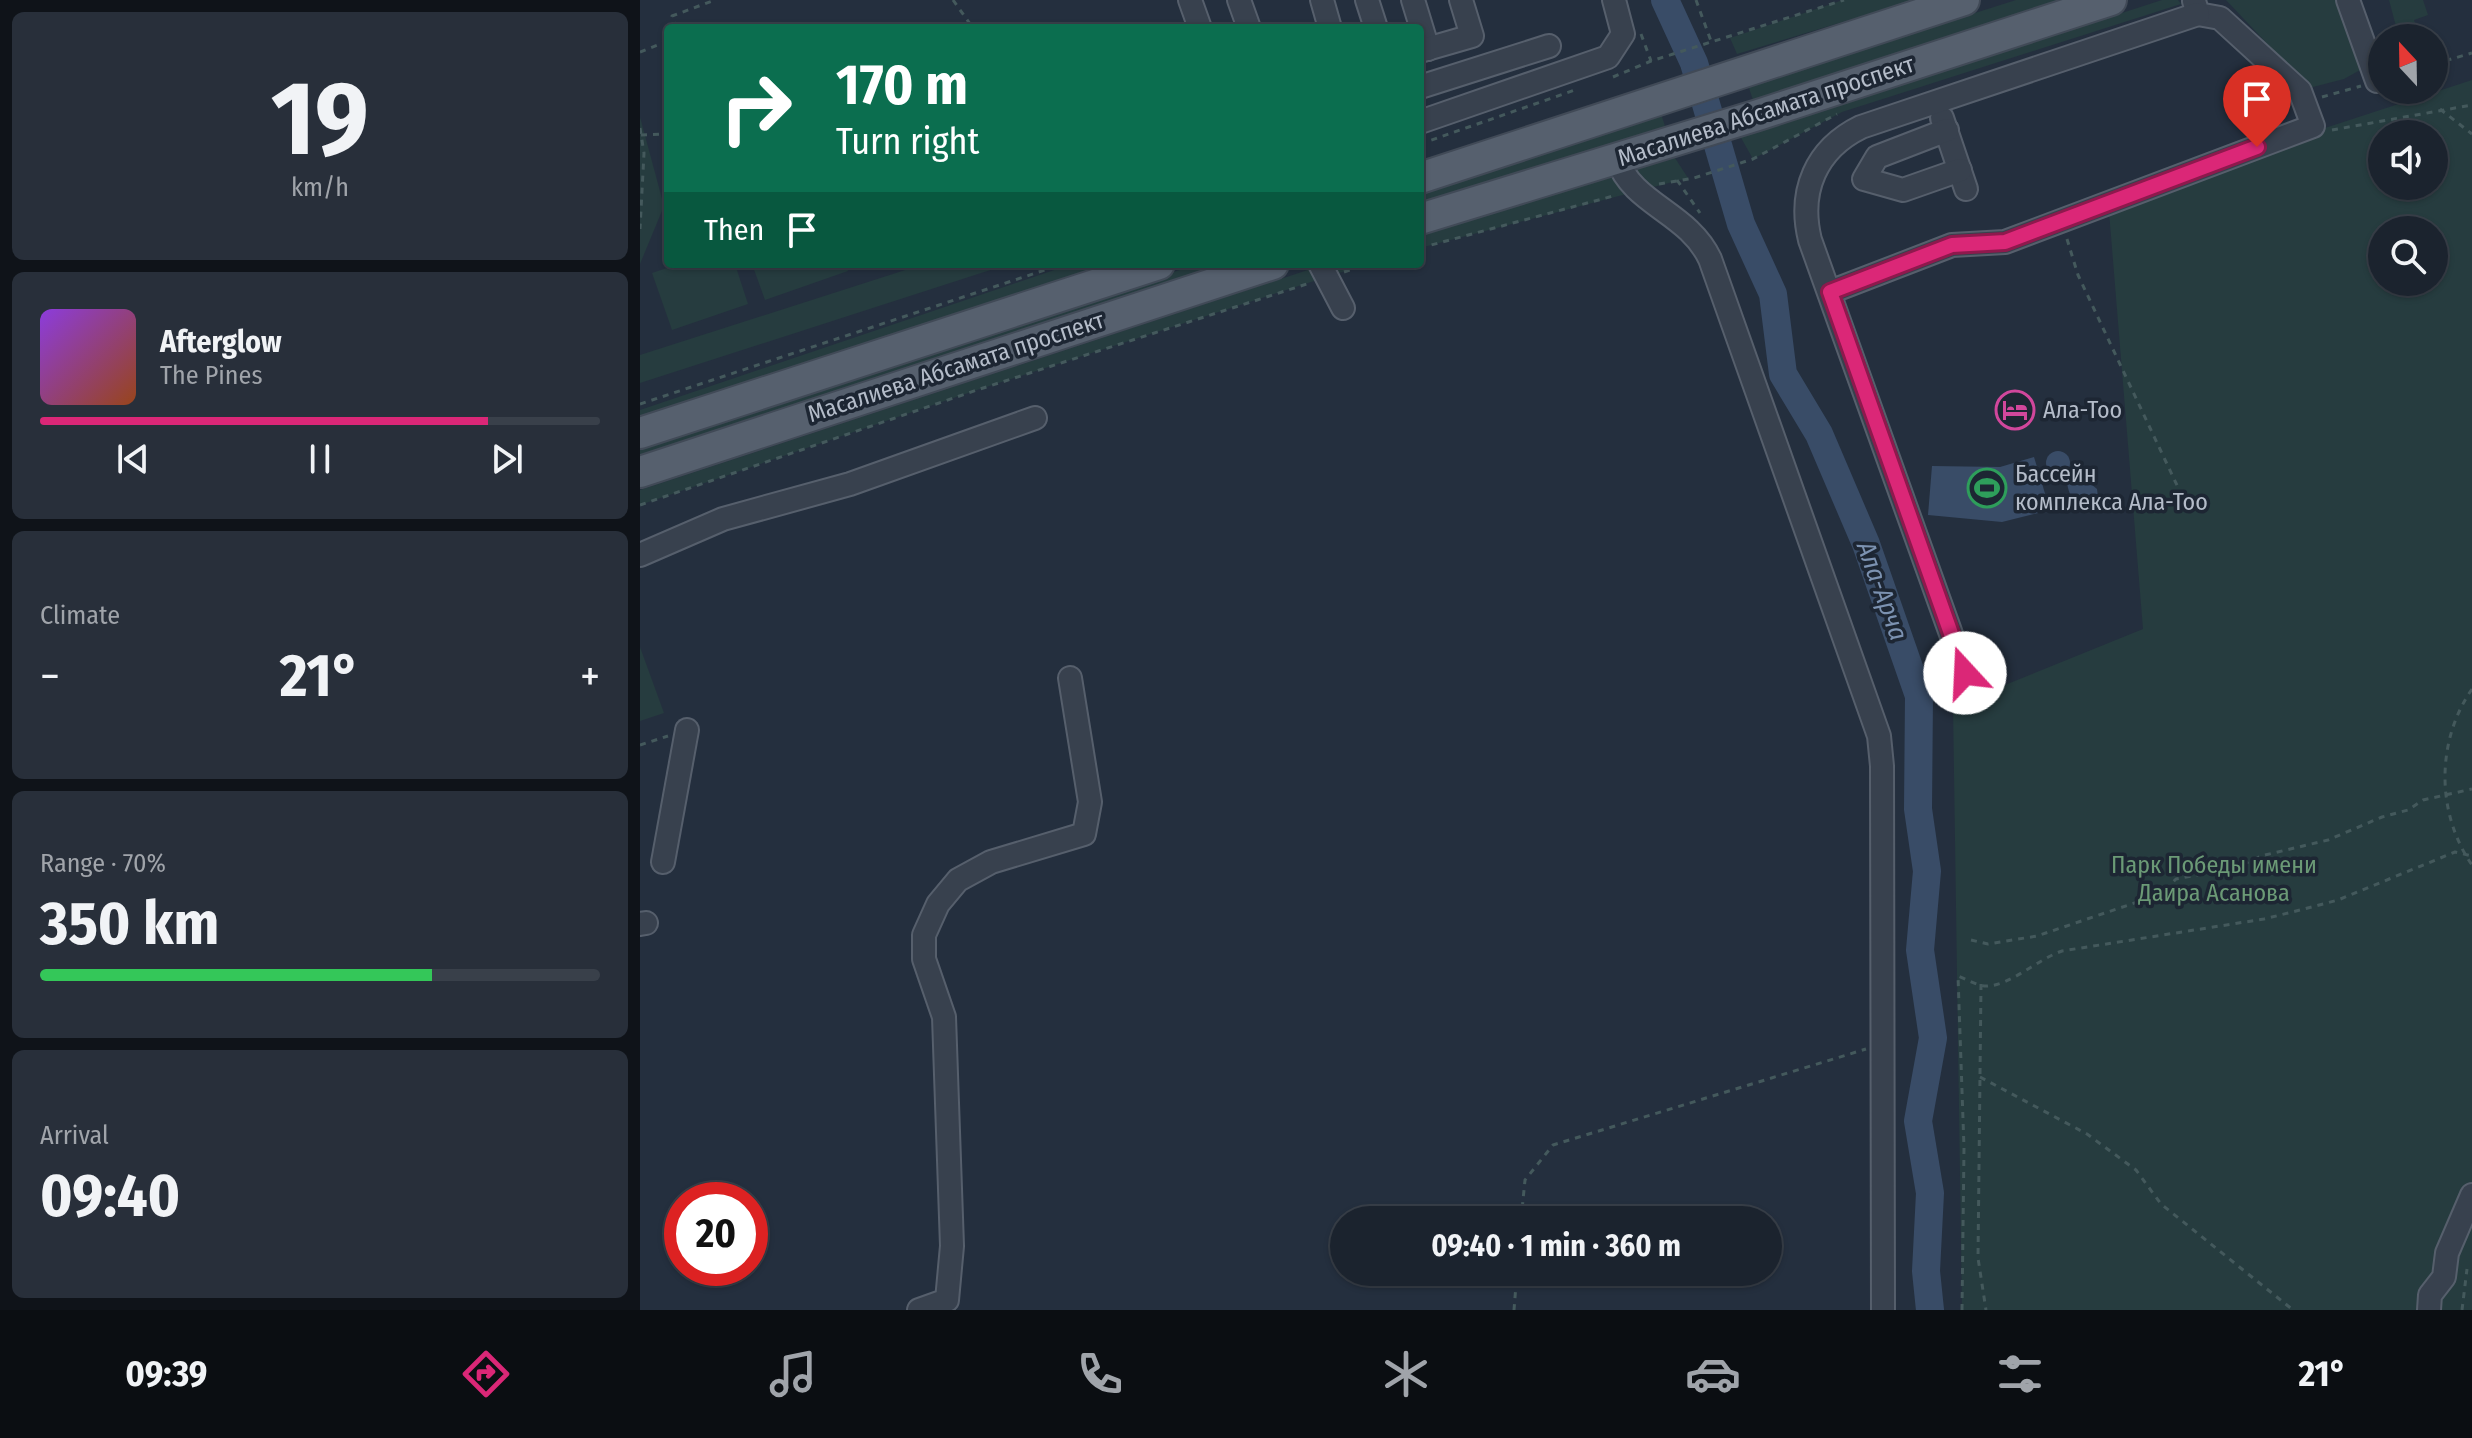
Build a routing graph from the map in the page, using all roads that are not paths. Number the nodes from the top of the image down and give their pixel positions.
1 (1190, 0) edge
2 (1239, 0) edge
3 (1322, 0) edge
4 (1367, 0) edge
5 (1413, 0) edge
6 (1461, 0) edge
7 (1614, 0) edge
8 (1964, 0) edge
9 (2111, 0) edge
10 (2348, 0) edge
11 (2196, 7) edge
12 (1199, 24) edge
13 (1248, 24) edge
14 (1329, 24) edge
15 (1375, 24) edge
16 (1418, 24) edge
17 (1549, 46) dead end
18 (1424, 50) edge
19 (2368, 56) edge
20 (1424, 86) edge
21 (1937, 102) junction
22 (1424, 121) edge
23 (1947, 130) junction
24 (1617, 159) junction
25 (1424, 177) edge
26 (1424, 218) edge
27 (1147, 268) edge
28 (1261, 268) edge
29 (1322, 271) edge
30 (1830, 292) junction
31 (1343, 308) dead end
32 (1035, 418) dead end
33 (640, 433) edge
34 (640, 472) edge
35 (640, 555) edge
36 (1965, 673) dead end
37 (1070, 678) dead end
38 (687, 730) road end
39 (663, 862) dead end
40 (2472, 1195) edge
41 (919, 1310) edge
42 (1883, 1310) edge
43 (2429, 1310) edge

1 - 12 street
2 - 13 street
3 - 14 street
4 - 15 street
5 - 16 street
6 - 18 street
7 - 22 street
8 - 25 main road, Масалиева Абсамата проспект
9 - 24 main road, Масалиева Абсамата проспект
10 - 19 street
11 - 21 street
11 - 30 street
17 - 20 street
21 - 23 street
21 - 30 street
23 - 23 street
24 - 26 main road, Масалиева Абсамата проспект
24 - 42 street
27 - 33 main road, Масалиева Абсамата проспект
28 - 34 main road, Масалиева Абсамата проспект
29 - 31 street
30 - 36 street
32 - 35 street
37 - 41 street
38 - 39 street
40 - 43 street

